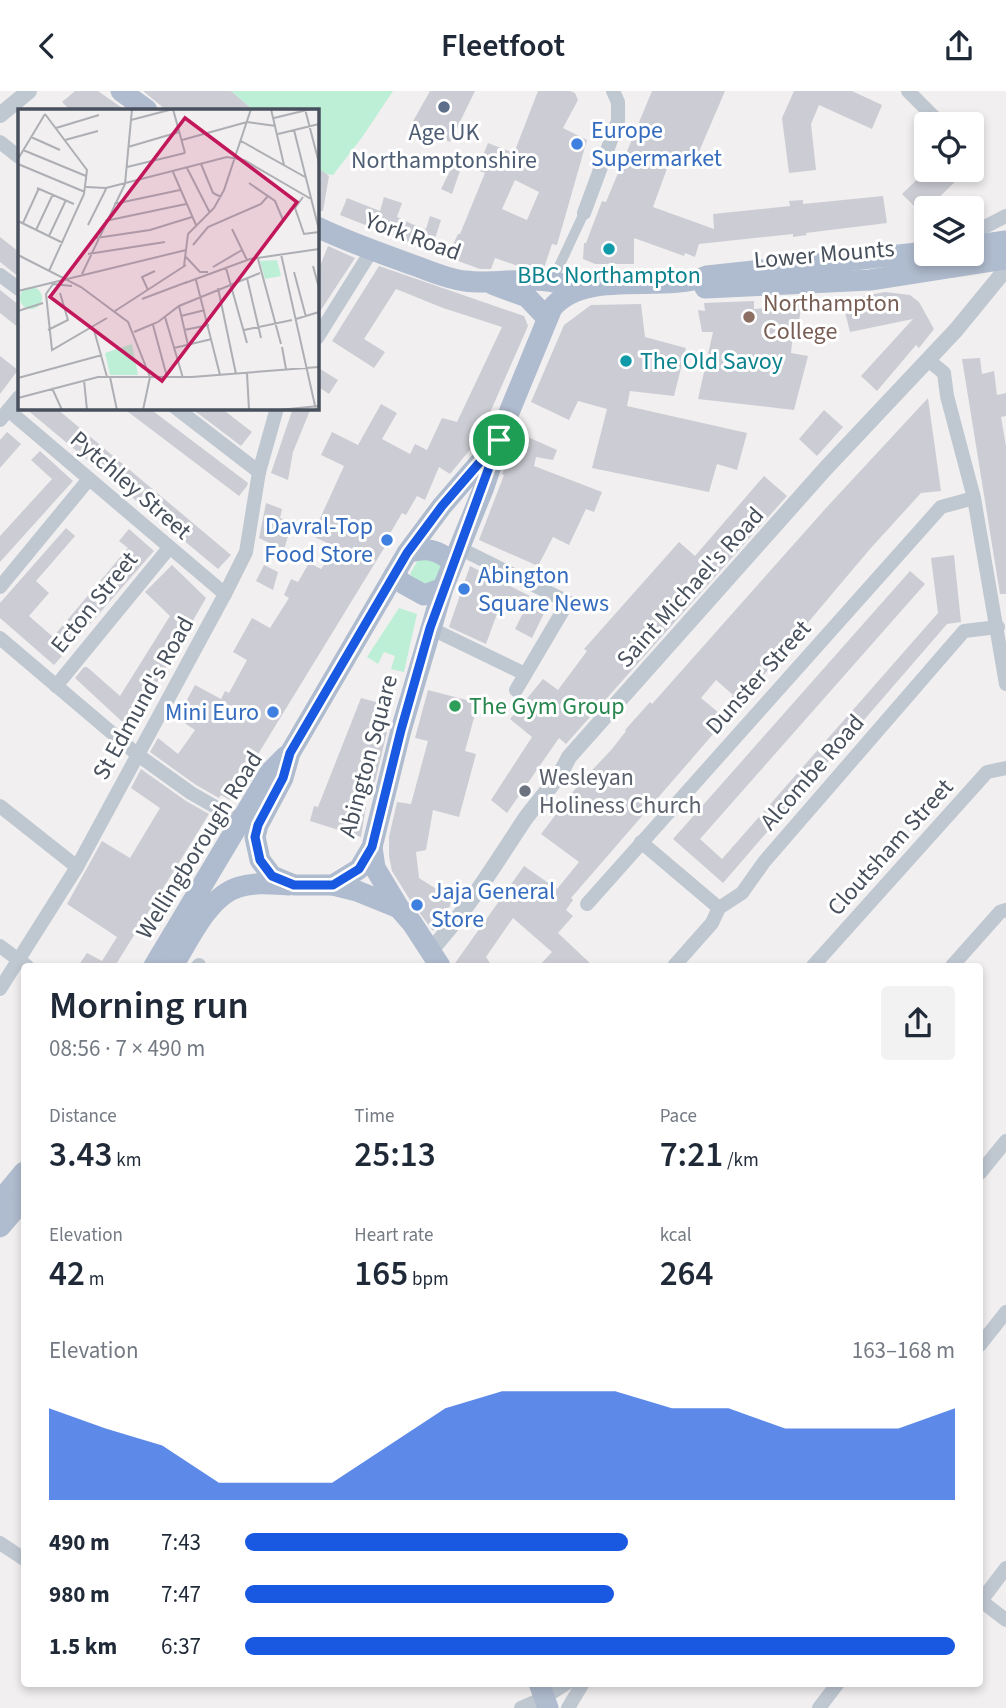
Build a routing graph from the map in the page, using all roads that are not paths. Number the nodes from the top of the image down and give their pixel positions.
1 (29, 91) edge
2 (121, 91) edge
3 (613, 91) edge
4 (908, 91) edge
5 (146, 109) edge
6 (929, 112) edge
7 (0, 115) edge
8 (0, 142) edge
9 (18, 156) edge
10 (584, 213) joint
11 (1006, 216) edge
12 (318, 227) edge
13 (984, 227) edge
14 (1006, 241) edge
15 (372, 250) junction
16 (984, 250) edge
17 (914, 253) edge
18 (984, 256) edge
19 (1006, 259) edge
20 (928, 266) edge
21 (977, 266) edge
22 (1006, 269) edge
23 (0, 275) edge
24 (554, 277) dead end
25 (489, 283) junction
26 (689, 283) junction
27 (18, 288) edge
28 (577, 290) junction
29 (981, 300) junction
30 (548, 318) junction
31 (318, 336) edge
32 (928, 360) junction
33 (18, 398) edge
34 (177, 409) edge
35 (277, 409) edge
36 (4, 415) edge
37 (499, 440) junction
38 (259, 473) junction
39 (89, 478) junction
40 (974, 498) junction
41 (169, 548) junction
42 (407, 553) junction
43 (456, 555) junction
44 (394, 575) junction
45 (0, 587) edge
46 (443, 589) junction
47 (225, 594) junction
48 (998, 627) junction
49 (430, 628) junction
50 (0, 638) edge
51 (525, 674) junction
52 (1006, 684) edge
53 (55, 686) junction
54 (516, 690) dead end
55 (290, 753) junction
56 (138, 755) junction
57 (1006, 768) edge
58 (0, 806) edge
59 (240, 821) junction
60 (641, 842) junction
61 (372, 847) junction
62 (77, 867) junction
63 (294, 885) junction
64 (333, 885) junction
65 (587, 904) dead end
66 (399, 908) junction
67 (719, 908) junction
68 (1006, 910) edge
69 (0, 946) edge
70 (178, 958) edge
71 (435, 958) edge
72 (22, 963) edge
73 (24, 963) edge
74 (156, 963) edge
75 (677, 963) edge
76 (816, 963) edge
77 (956, 963) edge
78 (21, 966) edge
79 (0, 989) edge
80 (1006, 1141) edge
81 (983, 1169) edge
82 (21, 1176) edge
83 (0, 1201) edge
84 (21, 1202) edge
85 (0, 1227) edge
86 (1006, 1312) edge
87 (983, 1341) edge
88 (0, 1543) edge
89 (21, 1557) edge
90 (1006, 1568) edge
91 (983, 1598) edge
92 (983, 1603) edge
93 (1006, 1620) edge
94 (559, 1687) edge
95 (581, 1687) edge
96 (835, 1687) edge
97 (544, 1696) edge
98 (521, 1708) edge
99 (568, 1708) edge
100 (819, 1708) edge

1 - 7 street
2 - 5 main road
3 - 10 street
4 - 6 street
8 - 9 street
10 - 24 street
11 - 13 street
12 - 15 main road, York Road
14 - 16 main road, Lower Mounts
15 - 25 main road, York Road
15 - 31 street
17 - 26 main road, Lower Mounts
18 - 19 main road, Lower Mounts
20 - 26 main road, Lower Mounts
21 - 29 street
22 - 29 street, Saint Michael's Road
23 - 27 street
25 - 28 main road, York Road
25 - 30 main road
26 - 28 main road, Lower Mounts
28 - 30 main road, Abington Square
29 - 32 street, Saint Michael's Road
30 - 37 main road, Abington Square
32 - 40 street
32 - 71 street, Saint Michael's Road
33 - 36 street
34 - 38 street
35 - 38 street, St Edmund's Road
36 - 39 street, Pytchley Street
37 - 42 main road, Abington Square
37 - 43 main road, Abington Square
38 - 47 street, St Edmund's Road
39 - 41 street, Pytchley Street
39 - 45 street
40 - 48 street
40 - 60 street, Dunster Street
41 - 47 street, Pytchley Street
41 - 53 street, Ecton Street
42 - 43 main road
42 - 44 main road, Abington Square
43 - 46 main road, Abington Square
43 - 51 street
44 - 46 main road
44 - 55 main road, Abington Square
46 - 49 main road, Abington Square
47 - 56 street, St Edmund's Road
48 - 52 street
48 - 67 street, Alcombe Road
49 - 51 street
49 - 61 main road, Abington Square
50 - 53 street
51 - 54 street
53 - 56 street
55 - 59 main road, Wellingborough Road
55 - 63 main road, Abington Square
56 - 59 street
56 - 62 street, St Edmund's Road
57 - 76 street, Cloutsham Street
58 - 62 street
59 - 74 main road, Wellingborough Road
60 - 65 street, Dunster Street
60 - 67 street
61 - 64 main road, Abington Square
61 - 66 main road
62 - 73 street, St Edmund's Road
63 - 64 main road
63 - 70 main road
64 - 66 main road
66 - 71 main road
67 - 75 street, Alcombe Road
68 - 77 street
69 - 72 street
78 - 79 street, St Edmund's Road
80 - 81 street
82 - 83 main road
84 - 85 main road
86 - 87 street
88 - 89 street
90 - 91 street
92 - 93 street
94 - 97 street
95 - 99 street
96 - 100 street
97 - 98 street

